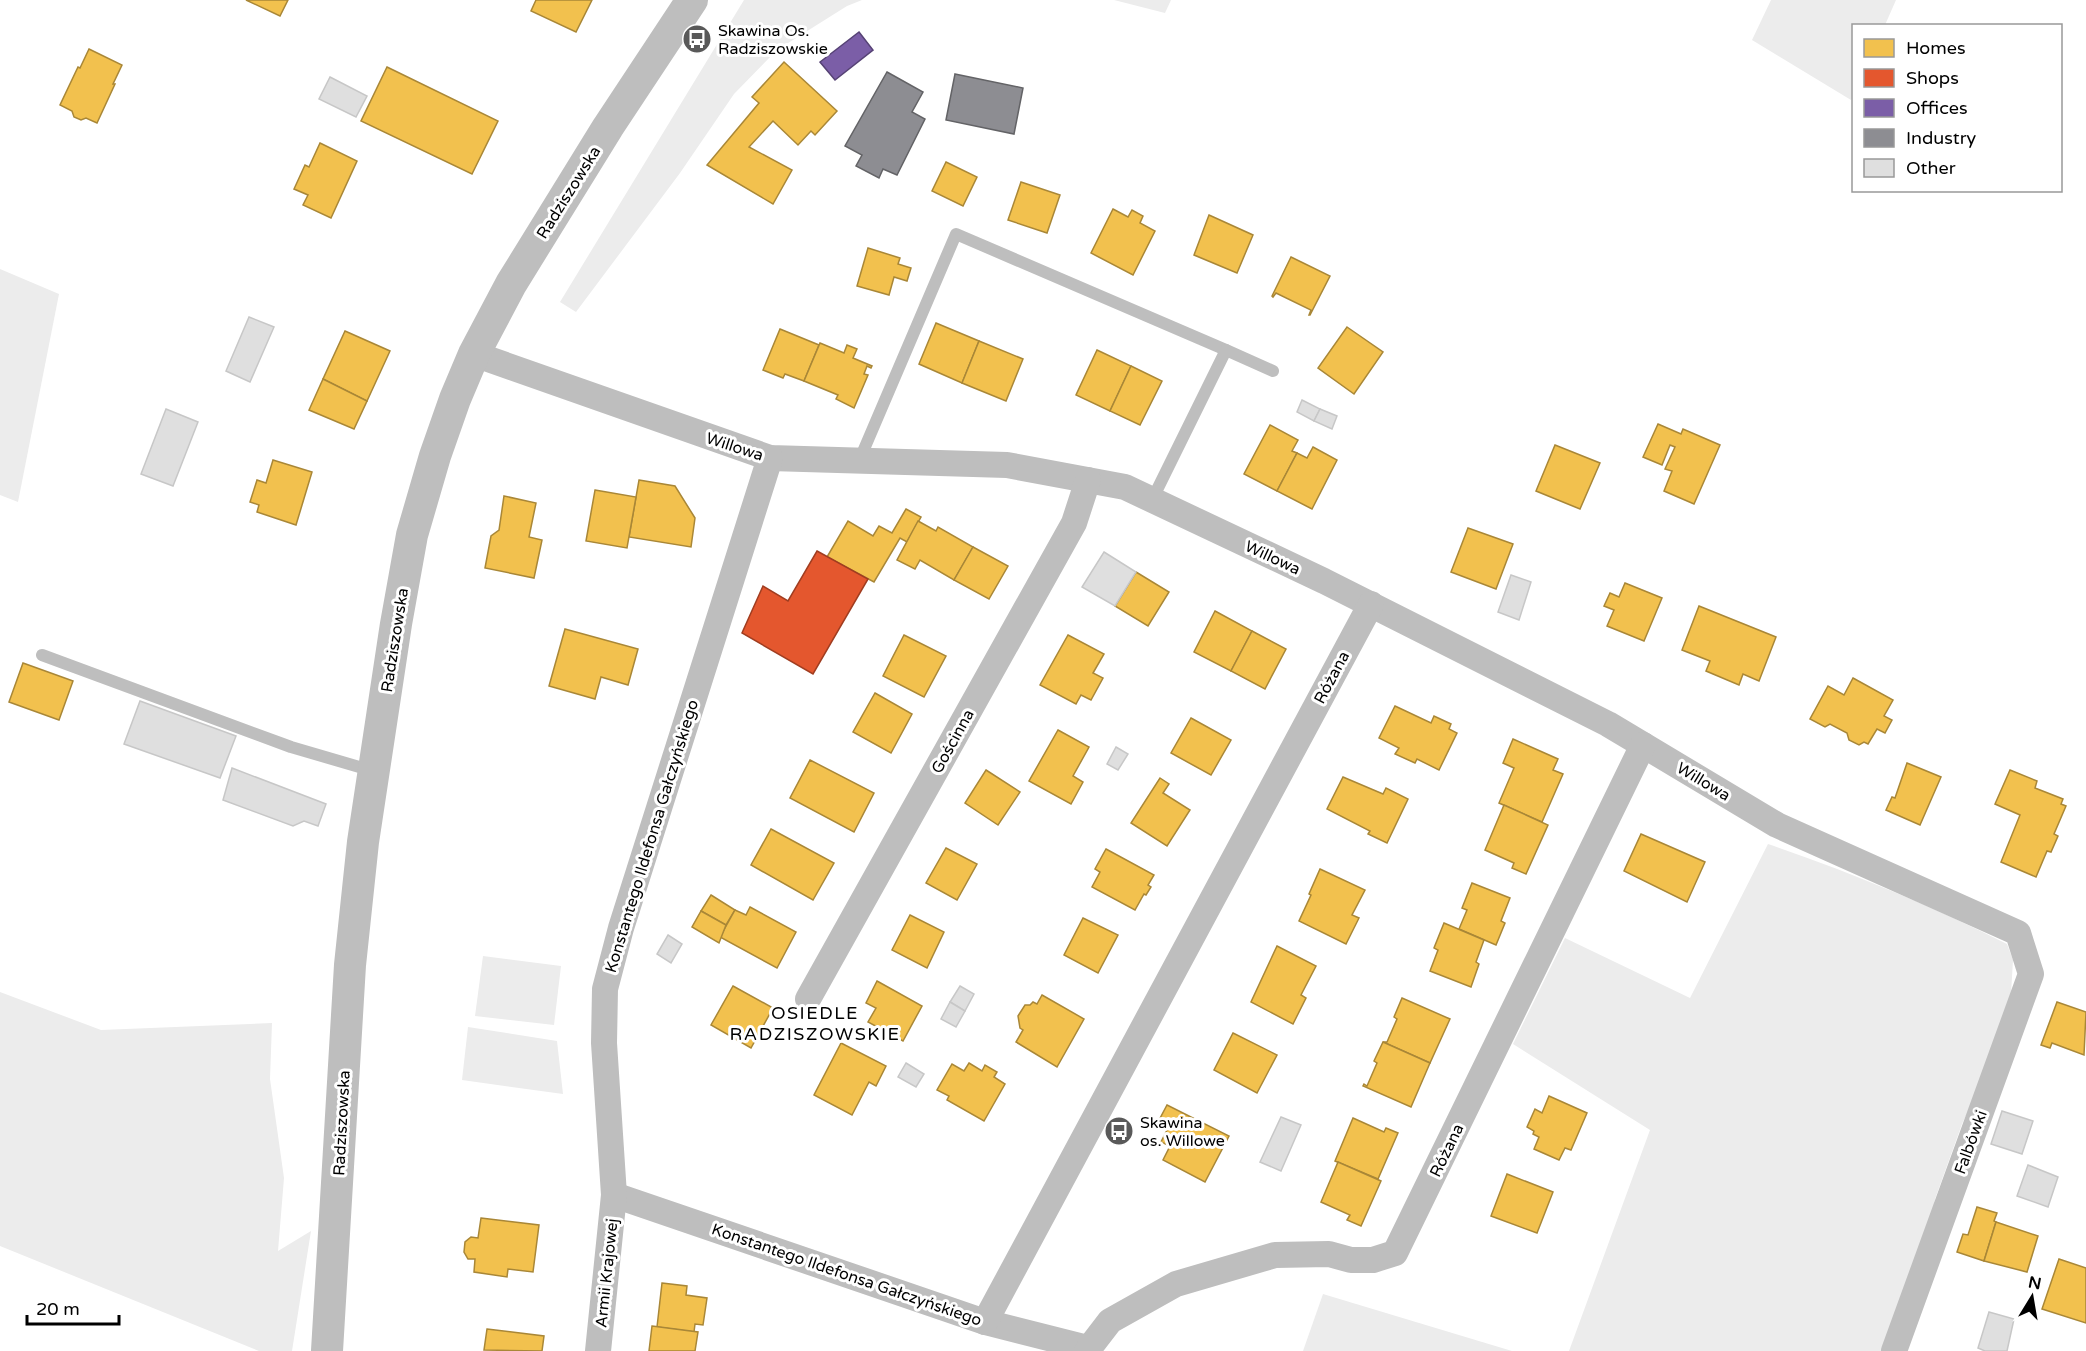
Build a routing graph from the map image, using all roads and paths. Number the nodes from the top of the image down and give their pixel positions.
1 (692, 0) edge
2 (1226, 350) junction
3 (474, 354) junction
4 (1273, 371) dead end
5 (770, 458) junction
6 (859, 461) junction
7 (1088, 480) junction
8 (1152, 500) junction
9 (1371, 604) junction
10 (42, 655) dead end
11 (1643, 745) junction
12 (374, 771) junction
13 (2018, 933) joint
14 (808, 999) dead end
15 (614, 1195) junction
16 (986, 1322) junction
17 (1088, 1349) edge
18 (327, 1351) edge
19 (598, 1351) edge
20 (1894, 1351) edge

1 - 3 street, Radziszowska
2 - 4 lane
2 - 6 lane
2 - 8 lane
3 - 5 street, Willowa
3 - 12 street, Radziszowska
5 - 6 street, Willowa
5 - 15 street, Konstantego Ildefonsa Gałczyńskiego
6 - 7 street, Willowa
7 - 8 street, Willowa
7 - 14 street, Gościnna
8 - 9 street, Willowa
9 - 11 street, Willowa
9 - 16 street, Różana
10 - 12 lane
11 - 13 street, Willowa
11 - 17 street, Różana
12 - 18 street, Radziszowska
13 - 20 street, Falbówki
15 - 16 street, Konstantego Ildefonsa Gałczyńskiego
15 - 19 street, Armii Krajowej
16 - 17 street, Konstantego Ildefonsa Gałczyńskiego

